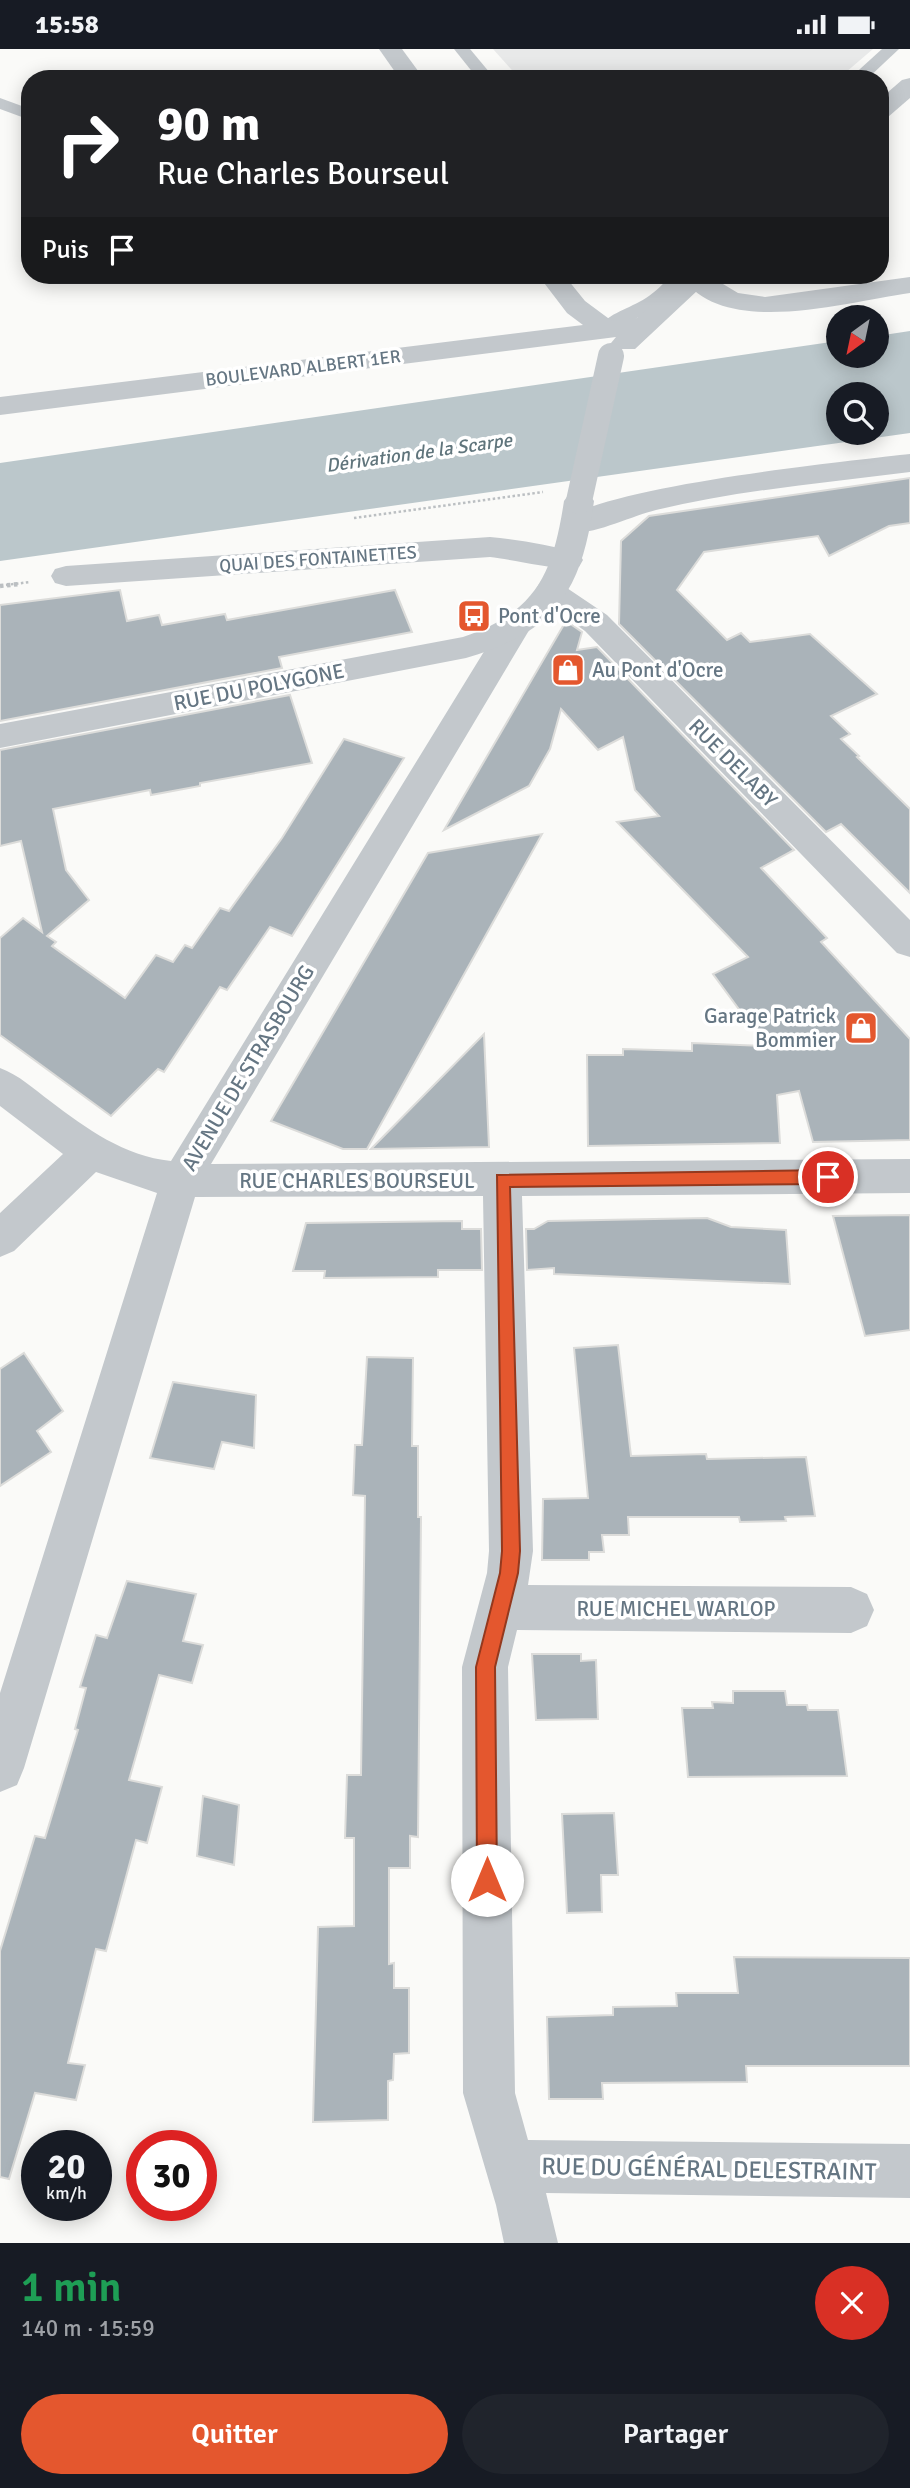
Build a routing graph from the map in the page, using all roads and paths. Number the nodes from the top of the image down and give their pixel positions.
1 (390, 49) edge
2 (462, 49) edge
3 (891, 49) edge
4 (405, 70) edge
5 (480, 70) edge
6 (867, 70) edge
7 (910, 85) edge
8 (0, 95) edge
9 (21, 101) edge
10 (0, 103) edge
11 (889, 104) edge
12 (21, 111) edge
13 (558, 284) edge
14 (681, 284) edge
15 (685, 284) edge
16 (705, 284) edge
17 (910, 285) edge
18 (608, 343) junction
19 (0, 407) edge
20 (910, 463) edge
21 (577, 513) junction
22 (568, 560) junction
23 (66, 576) dead end
24 (550, 591) junction
25 (515, 627) junction
26 (0, 736) edge
27 (910, 943) edge
28 (0, 1084) edge
29 (92, 1151) junction
30 (910, 1177) edge
31 (181, 1179) junction
32 (502, 1180) junction
33 (0, 1239) edge
34 (500, 1607) junction
35 (852, 1610) dead end
36 (0, 1768) edge
37 (509, 2166) junction
38 (910, 2171) edge
39 (531, 2243) edge

1 - 4 street
2 - 5 lane
3 - 6 lane
7 - 11 street
8 - 9 lane
10 - 12 lane
13 - 18 street
14 - 18 lane
15 - 18 street
16 - 17 street
18 - 19 street, BOULEVARD ALBERT 1ER
18 - 21 street, bridge
20 - 21 street
21 - 22 street, AVENUE DE STRASBOURG
22 - 23 street, QUAI DES FONTAINETTES
22 - 24 street, AVENUE DE STRASBOURG
24 - 25 street, AVENUE DE STRASBOURG
24 - 27 street, RUE DELABY
25 - 26 street, RUE DU POLYGONE
25 - 31 street, AVENUE DE STRASBOURG
28 - 29 street, RUE CHARLES BOURSEUL
29 - 31 street, RUE CHARLES BOURSEUL
29 - 33 street
30 - 32 street, RUE CHARLES BOURSEUL
31 - 32 street, RUE CHARLES BOURSEUL
31 - 36 street, AVENUE DE STRASBOURG
32 - 34 street
34 - 35 street, RUE MICHEL WARLOP
34 - 37 street
37 - 38 street, RUE DU GÉNÉRAL DELESTRAINT
37 - 39 street

